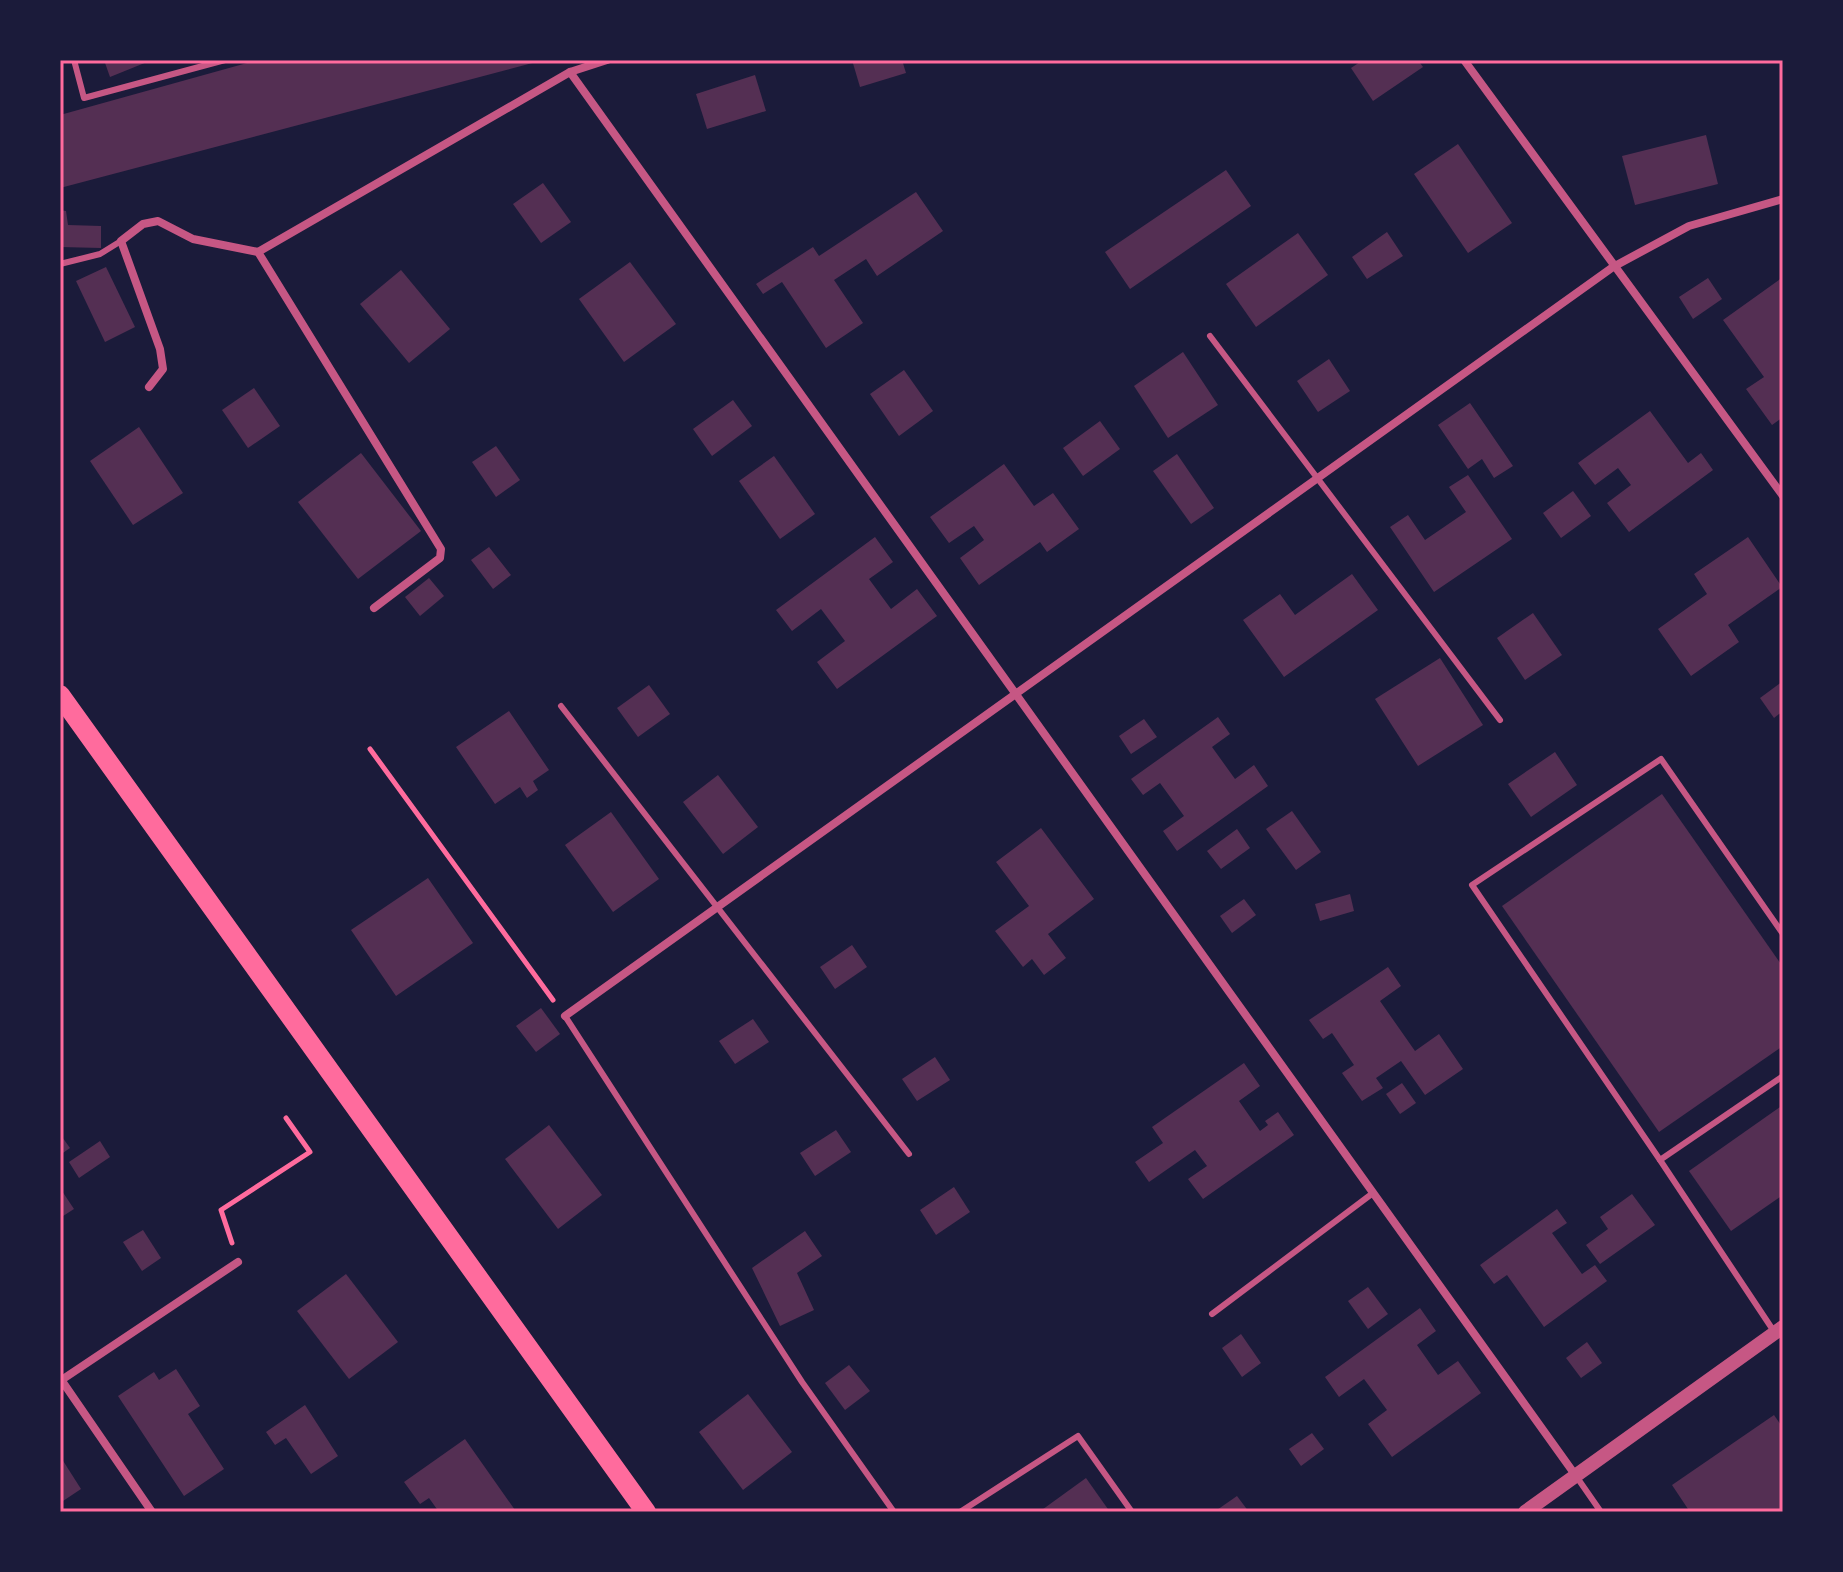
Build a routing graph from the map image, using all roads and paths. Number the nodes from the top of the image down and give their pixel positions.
1 (74, 60) edge
2 (225, 60) edge
3 (607, 60) edge
4 (1464, 60) edge
5 (570, 72) junction
6 (1783, 199) edge
7 (121, 241) junction
8 (258, 252) junction
9 (60, 264) edge
10 (1613, 267) junction
11 (1210, 336) dead end
12 (149, 387) dead end
13 (1317, 480) junction
14 (1783, 496) edge
15 (374, 608) dead end
16 (1015, 694) junction
17 (60, 695) edge
18 (561, 706) dead end
19 (1500, 720) dead end
20 (370, 749) dead end
21 (716, 907) junction
22 (1783, 934) edge
23 (565, 1016) junction
24 (1783, 1076) edge
25 (286, 1118) dead end
26 (909, 1154) dead end
27 (1660, 1160) junction
28 (1373, 1193) junction
29 (238, 1262) joint
30 (1212, 1314) dead end
31 (1779, 1330) edge
32 (60, 1380) edge
33 (1576, 1476) junction
34 (152, 1512) edge
35 (646, 1512) edge
36 (894, 1512) edge
37 (960, 1512) edge
38 (1132, 1512) edge
39 (1525, 1512) edge
40 (1601, 1512) edge

1 - 2 lane
3 - 5 street
4 - 10 street
5 - 8 street
5 - 16 street
6 - 10 street
7 - 8 street
7 - 9 lane
7 - 12 street
8 - 15 street
10 - 13 street
10 - 14 street
11 - 13 lane
13 - 16 street
13 - 19 lane
16 - 21 street
16 - 28 street
17 - 35 main road
18 - 21 lane
20 - 23 path
21 - 23 street
21 - 26 lane
22 - 27 lane
23 - 36 lane
24 - 27 lane
25 - 29 path
27 - 31 lane
28 - 30 lane
28 - 33 street
29 - 32 street
31 - 33 street
32 - 34 street
33 - 39 street
33 - 40 lane
37 - 38 lane

